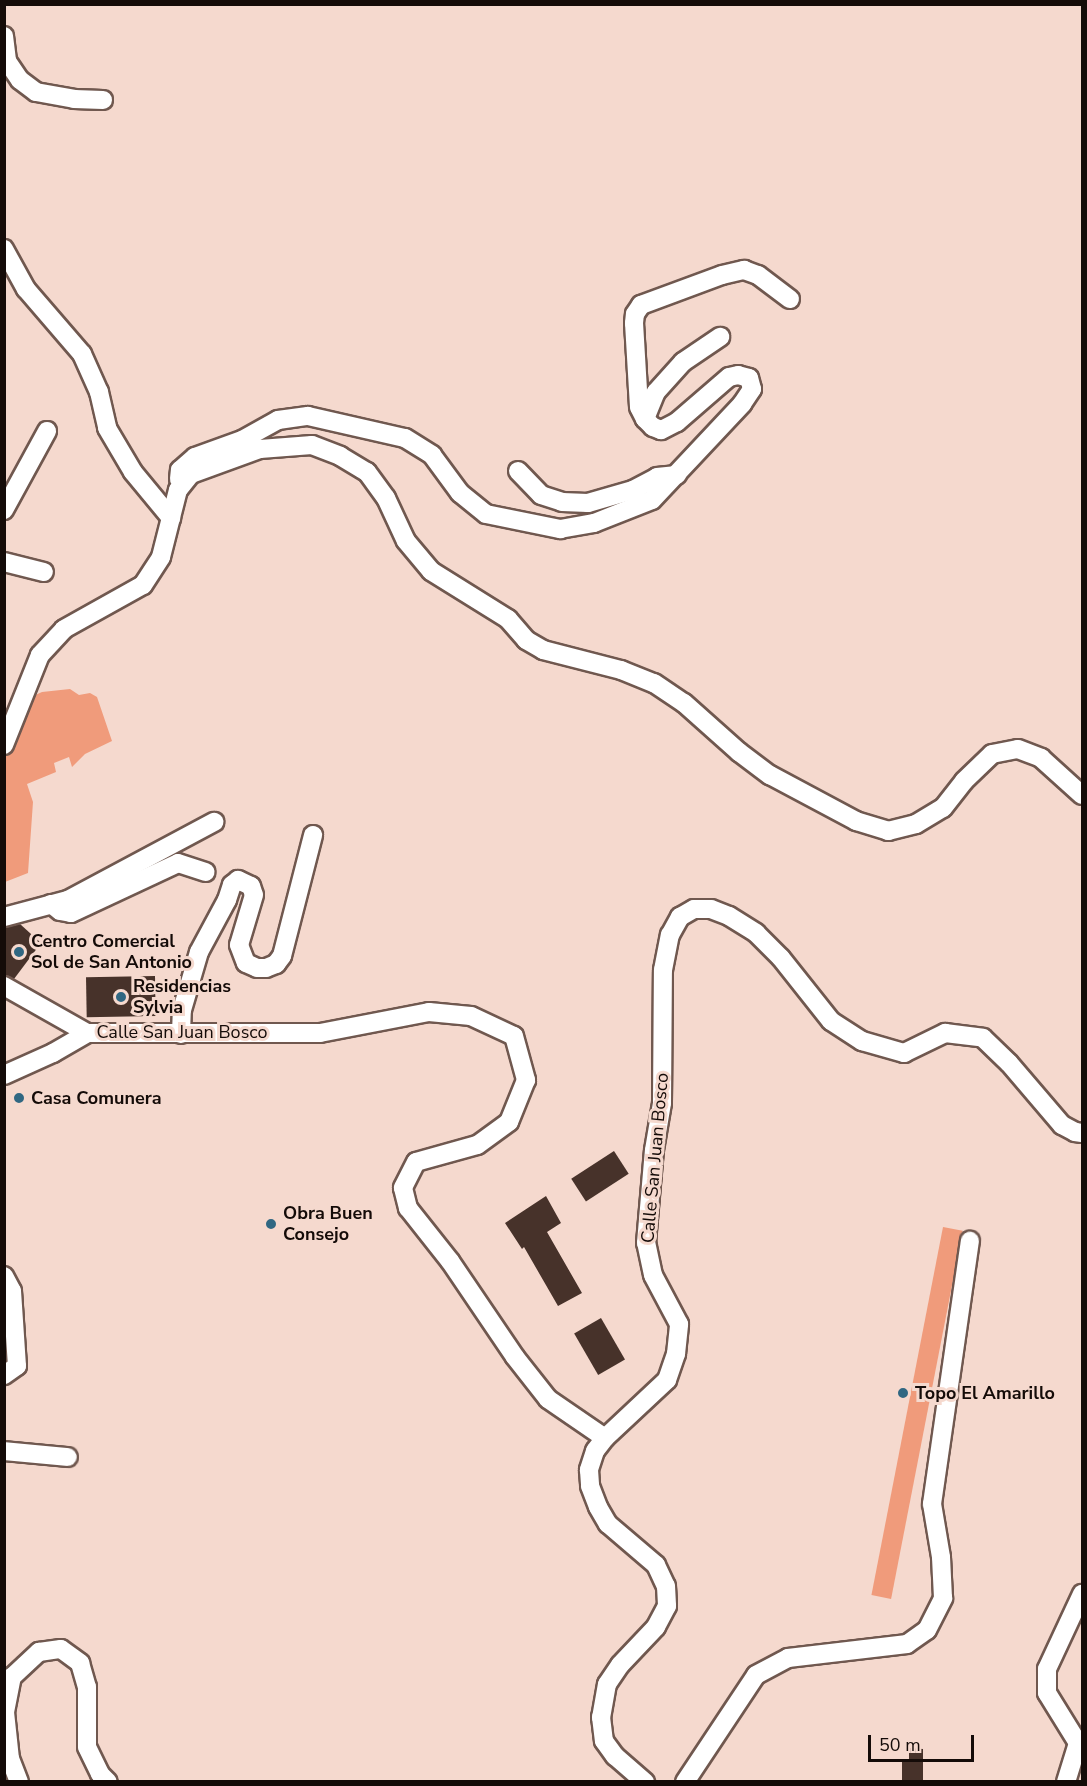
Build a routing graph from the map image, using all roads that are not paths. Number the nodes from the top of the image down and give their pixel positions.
1 (4, 36) edge
2 (103, 100) dead end
3 (4, 249) edge
4 (790, 299) dead end
5 (720, 337) dead end
6 (645, 418) junction
7 (47, 431) dead end
8 (518, 471) dead end
9 (678, 475) junction
10 (177, 490) junction
11 (4, 510) edge
12 (171, 518) junction
13 (4, 562) edge
14 (44, 572) dead end
15 (4, 745) edge
16 (1083, 795) edge
17 (214, 822) dead end
18 (313, 835) dead end
19 (206, 872) dead end
20 (51, 904) junction
21 (4, 917) edge
22 (4, 986) edge
23 (87, 1033) junction
24 (181, 1034) junction
25 (4, 1075) edge
26 (1083, 1133) edge
27 (970, 1241) dead end
28 (4, 1276) edge
29 (4, 1376) edge
30 (605, 1438) junction
31 (4, 1451) edge
32 (68, 1456) dead end
33 (1083, 1594) edge
34 (19, 1782) edge
35 (108, 1782) edge
36 (645, 1782) edge
37 (685, 1782) edge
38 (1066, 1782) edge

1 - 2 street
3 - 12 street
4 - 6 street
5 - 6 street
6 - 9 street
7 - 11 street
8 - 9 street
9 - 10 street
10 - 12 street
10 - 16 street
12 - 15 street
13 - 14 street
17 - 20 street
18 - 24 street
19 - 20 street
20 - 21 street
22 - 23 street
23 - 24 street, Calle San Juan Bosco
23 - 25 street
24 - 30 street, Calle San Juan Bosco
26 - 30 street, Calle San Juan Bosco
27 - 37 street
28 - 29 street
30 - 36 street, Calle San Juan Bosco
31 - 32 street
33 - 38 street
34 - 35 street

